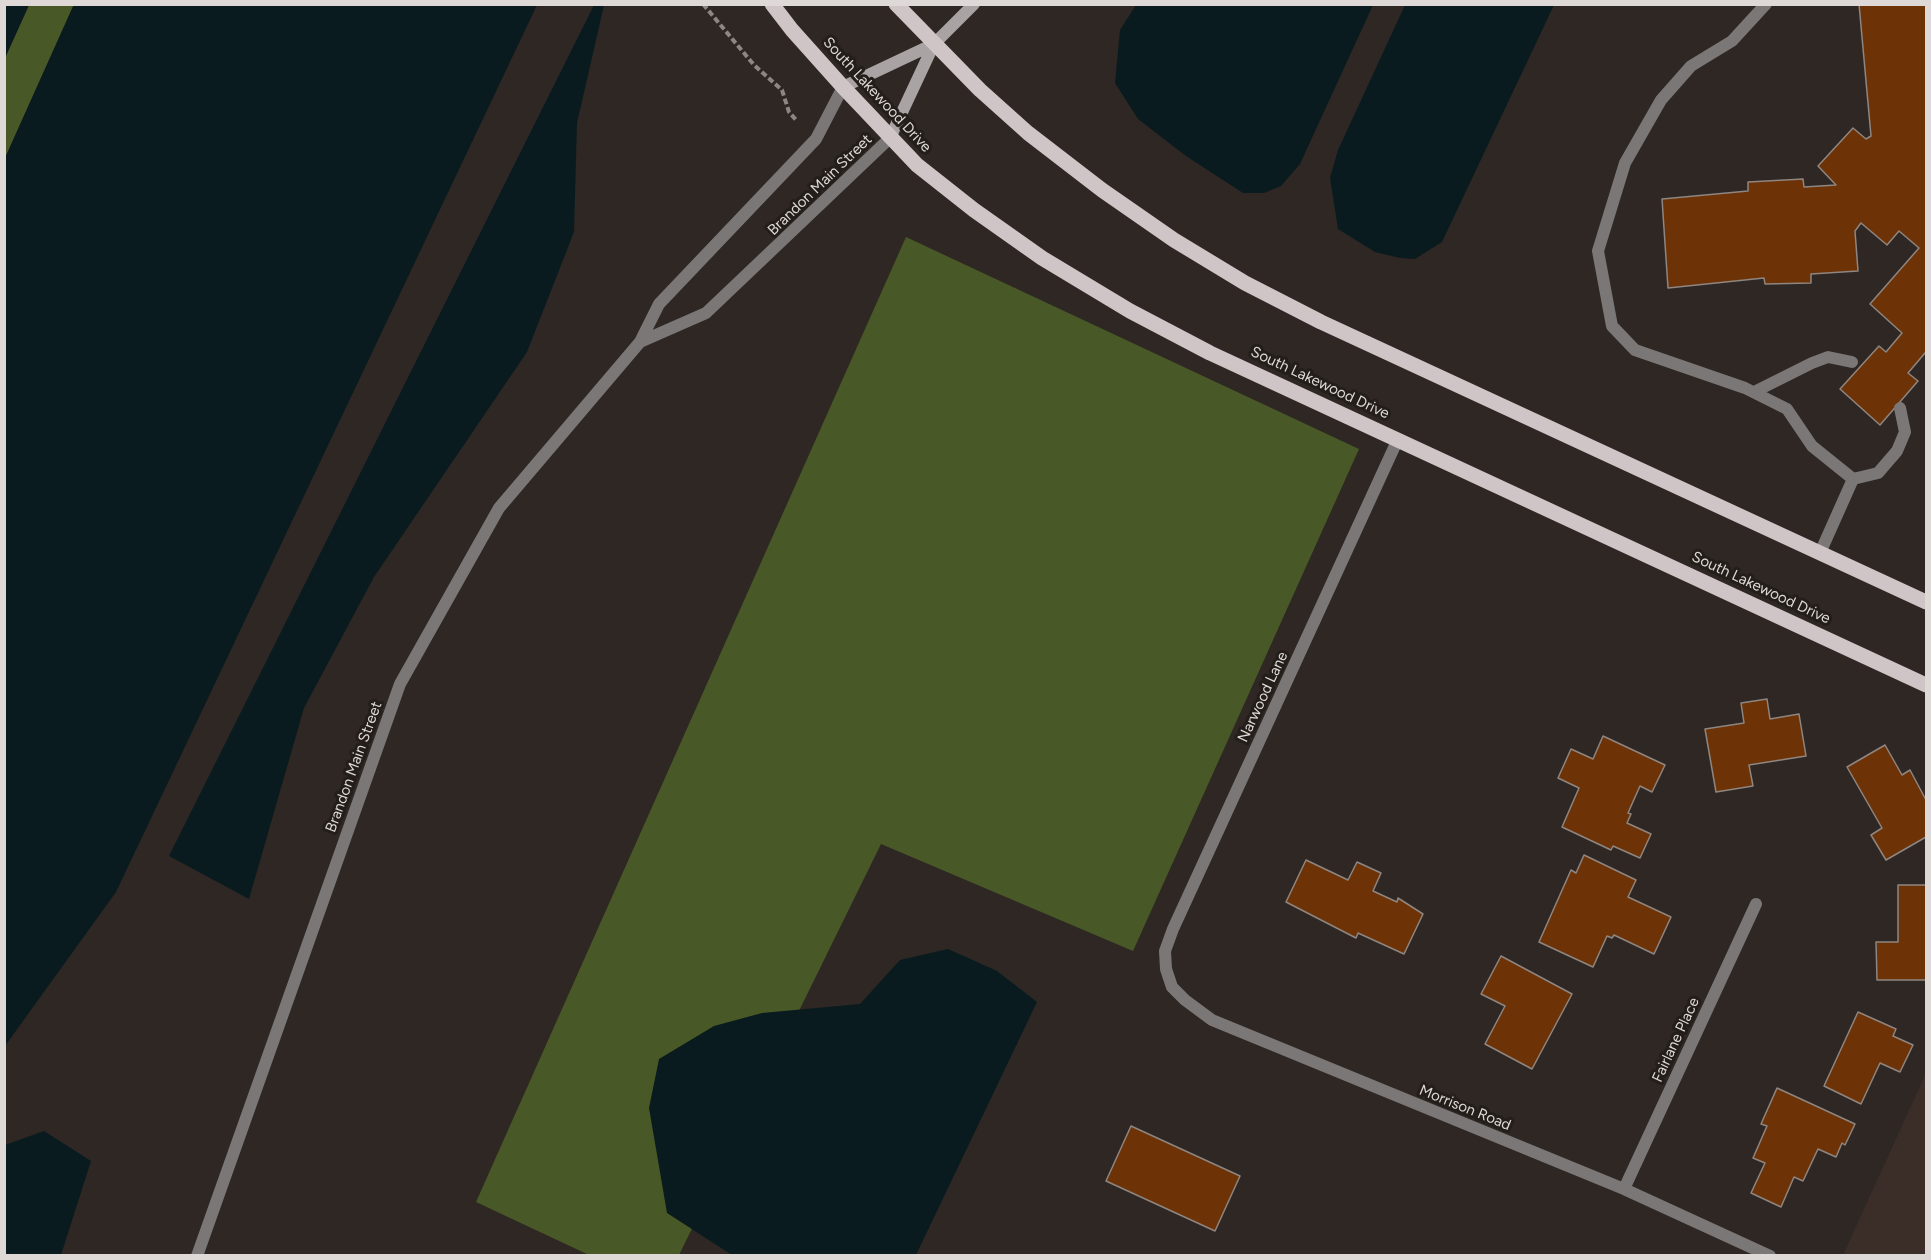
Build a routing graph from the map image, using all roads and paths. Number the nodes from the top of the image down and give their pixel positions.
1 (703, 4) edge
2 (772, 4) edge
3 (896, 4) edge
4 (974, 4) edge
5 (1766, 4) edge
6 (934, 44) junction
7 (843, 87) junction
8 (797, 121) dead end
9 (890, 138) junction
10 (640, 342) junction
11 (1852, 362) dead end
12 (1754, 392) junction
13 (1900, 408) dead end
14 (1398, 439) junction
15 (1853, 479) junction
16 (1820, 553) junction
17 (1926, 602) edge
18 (1926, 685) edge
19 (1756, 904) dead end
20 (1166, 969) joint
21 (1624, 1189) junction
22 (198, 1256) edge
23 (1770, 1256) edge

1 - 8 path
2 - 7 main road, South Lakewood Drive
3 - 6 main road
4 - 6 street, Brandon Main Street
5 - 12 street
6 - 7 street
6 - 9 street, Brandon Main Street
6 - 16 main road
7 - 9 main road, South Lakewood Drive
7 - 10 street, Brandon Main Street
9 - 10 street, Brandon Main Street
9 - 14 main road, South Lakewood Drive
10 - 22 street, Brandon Main Street
11 - 12 street
12 - 15 street
13 - 15 street
14 - 18 main road, South Lakewood Drive
14 - 20 street, Narwood Lane
15 - 16 street
16 - 17 main road
19 - 21 street, Fairlane Place
20 - 21 street, Morrison Road
21 - 23 street, Morrison Road

